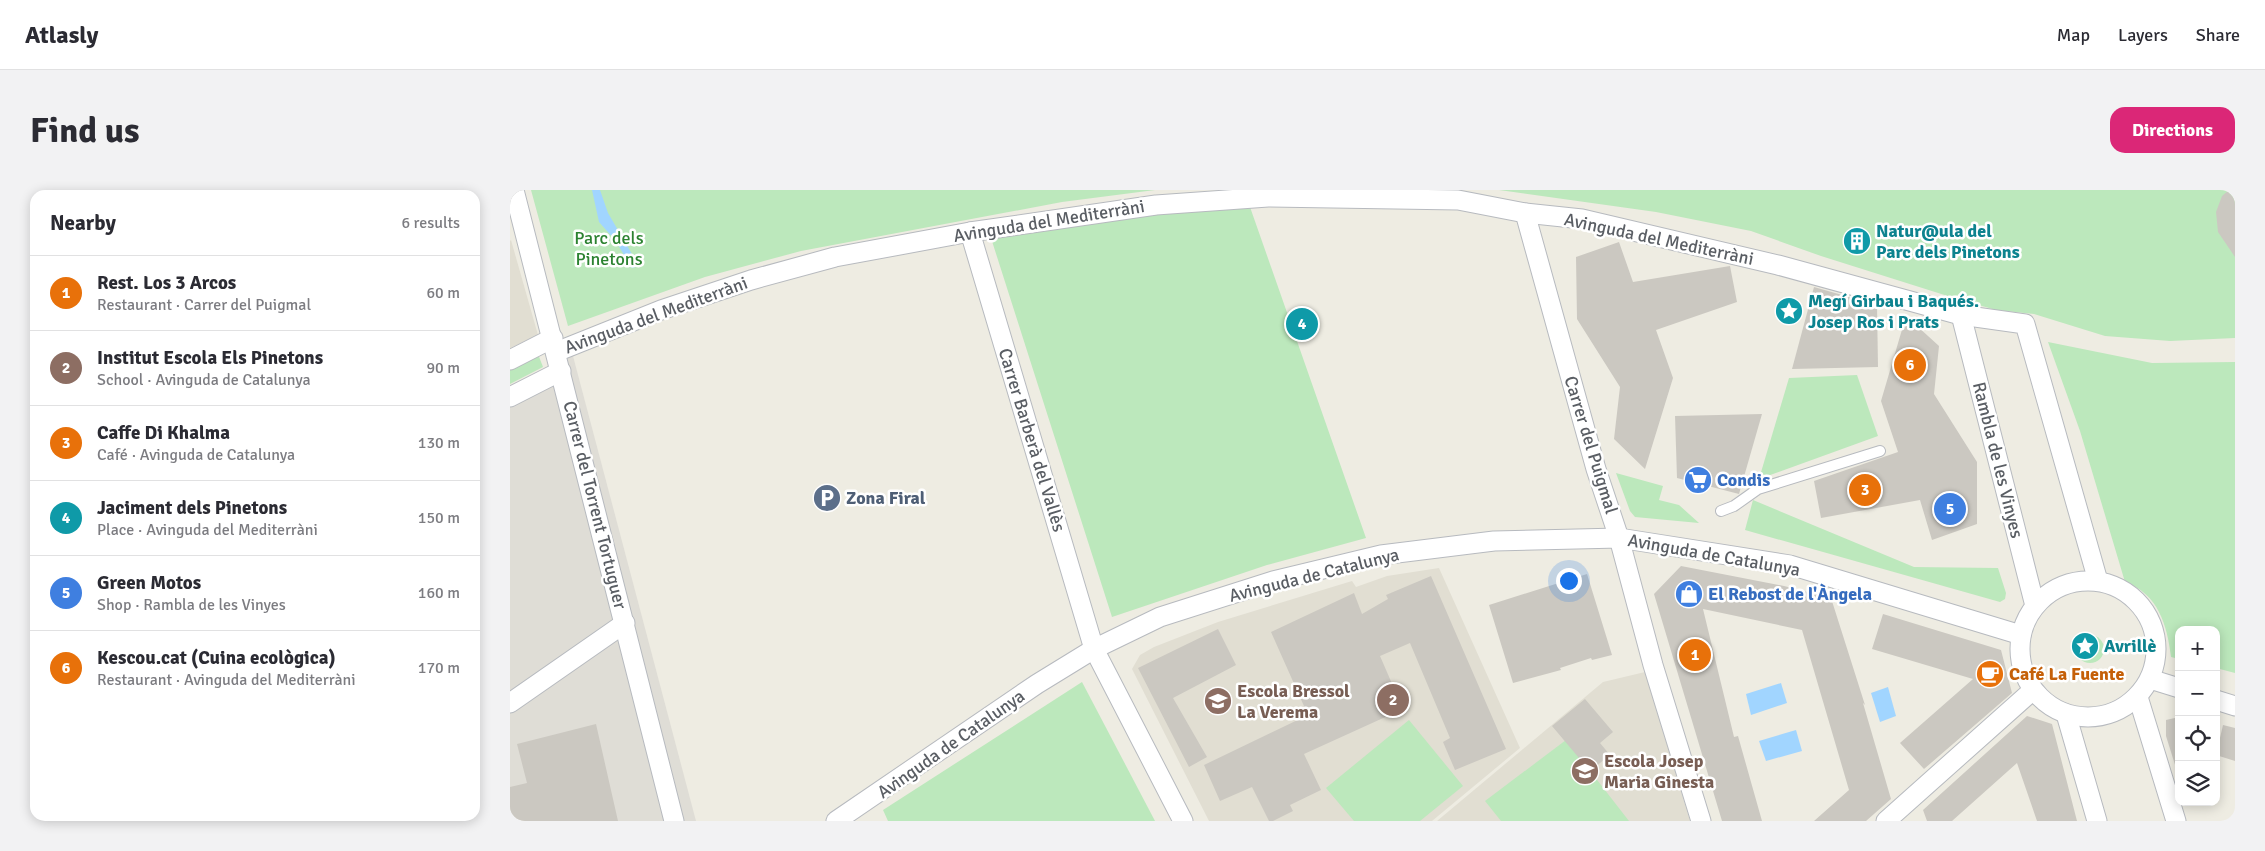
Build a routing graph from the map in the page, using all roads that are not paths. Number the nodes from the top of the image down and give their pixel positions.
1 (514, 190) edge
2 (1525, 213) junction
3 (970, 232) junction
4 (1961, 315) junction
5 (555, 345) junction
6 (510, 360) edge
7 (561, 371) junction
8 (510, 397) edge
9 (1880, 451) dead end
10 (1721, 512) dead end
11 (1619, 538) junction
12 (2098, 581) junction
13 (2035, 606) junction
14 (625, 624) junction
15 (2021, 634) junction
16 (1094, 649) junction
17 (2150, 679) junction
18 (2175, 687) edge
19 (2033, 690) junction
20 (2138, 697) junction
21 (2220, 701) edge
22 (510, 703) edge
23 (2235, 706) edge
24 (2066, 714) junction
25 (1906, 814) edge
26 (859, 815) edge
27 (674, 821) edge
28 (836, 821) edge
29 (1183, 821) edge
30 (1701, 821) edge
31 (1886, 821) edge
32 (2097, 821) edge
33 (2176, 821) edge

1 - 5 street, Carrer del Torrent Tortuguer
2 - 3 street, Avinguda del Mediterràni
2 - 4 street, Avinguda del Mediterràni
2 - 11 street, Carrer del Puigmal
3 - 5 street, Avinguda del Mediterràni
3 - 16 street, Carrer Barberà del Vallès
4 - 12 street, Avinguda del Mediterràni
4 - 13 street, Rambla de les Vinyes
5 - 6 street, Avinguda del Mediterràni
5 - 7 street, Carrer del Torrent Tortuguer
7 - 8 street, Avinguda del Mediterràni
7 - 14 street, Carrer del Torrent Tortuguer
9 - 10 lane
11 - 15 street, Avinguda de Catalunya
11 - 16 street, Avinguda de Catalunya
11 - 30 street, Carrer del Puigmal
12 - 13 street
12 - 17 street
13 - 15 street
14 - 22 street
14 - 27 street, Carrer del Torrent Tortuguer
15 - 19 street
16 - 26 street, Avinguda de Catalunya
16 - 29 street, Carrer Barberà del Vallès
17 - 18 street
17 - 20 street
19 - 24 street
19 - 25 street
20 - 24 street
20 - 33 street
21 - 23 street
24 - 32 street
25 - 31 street
26 - 28 street, Avinguda de Catalunya

